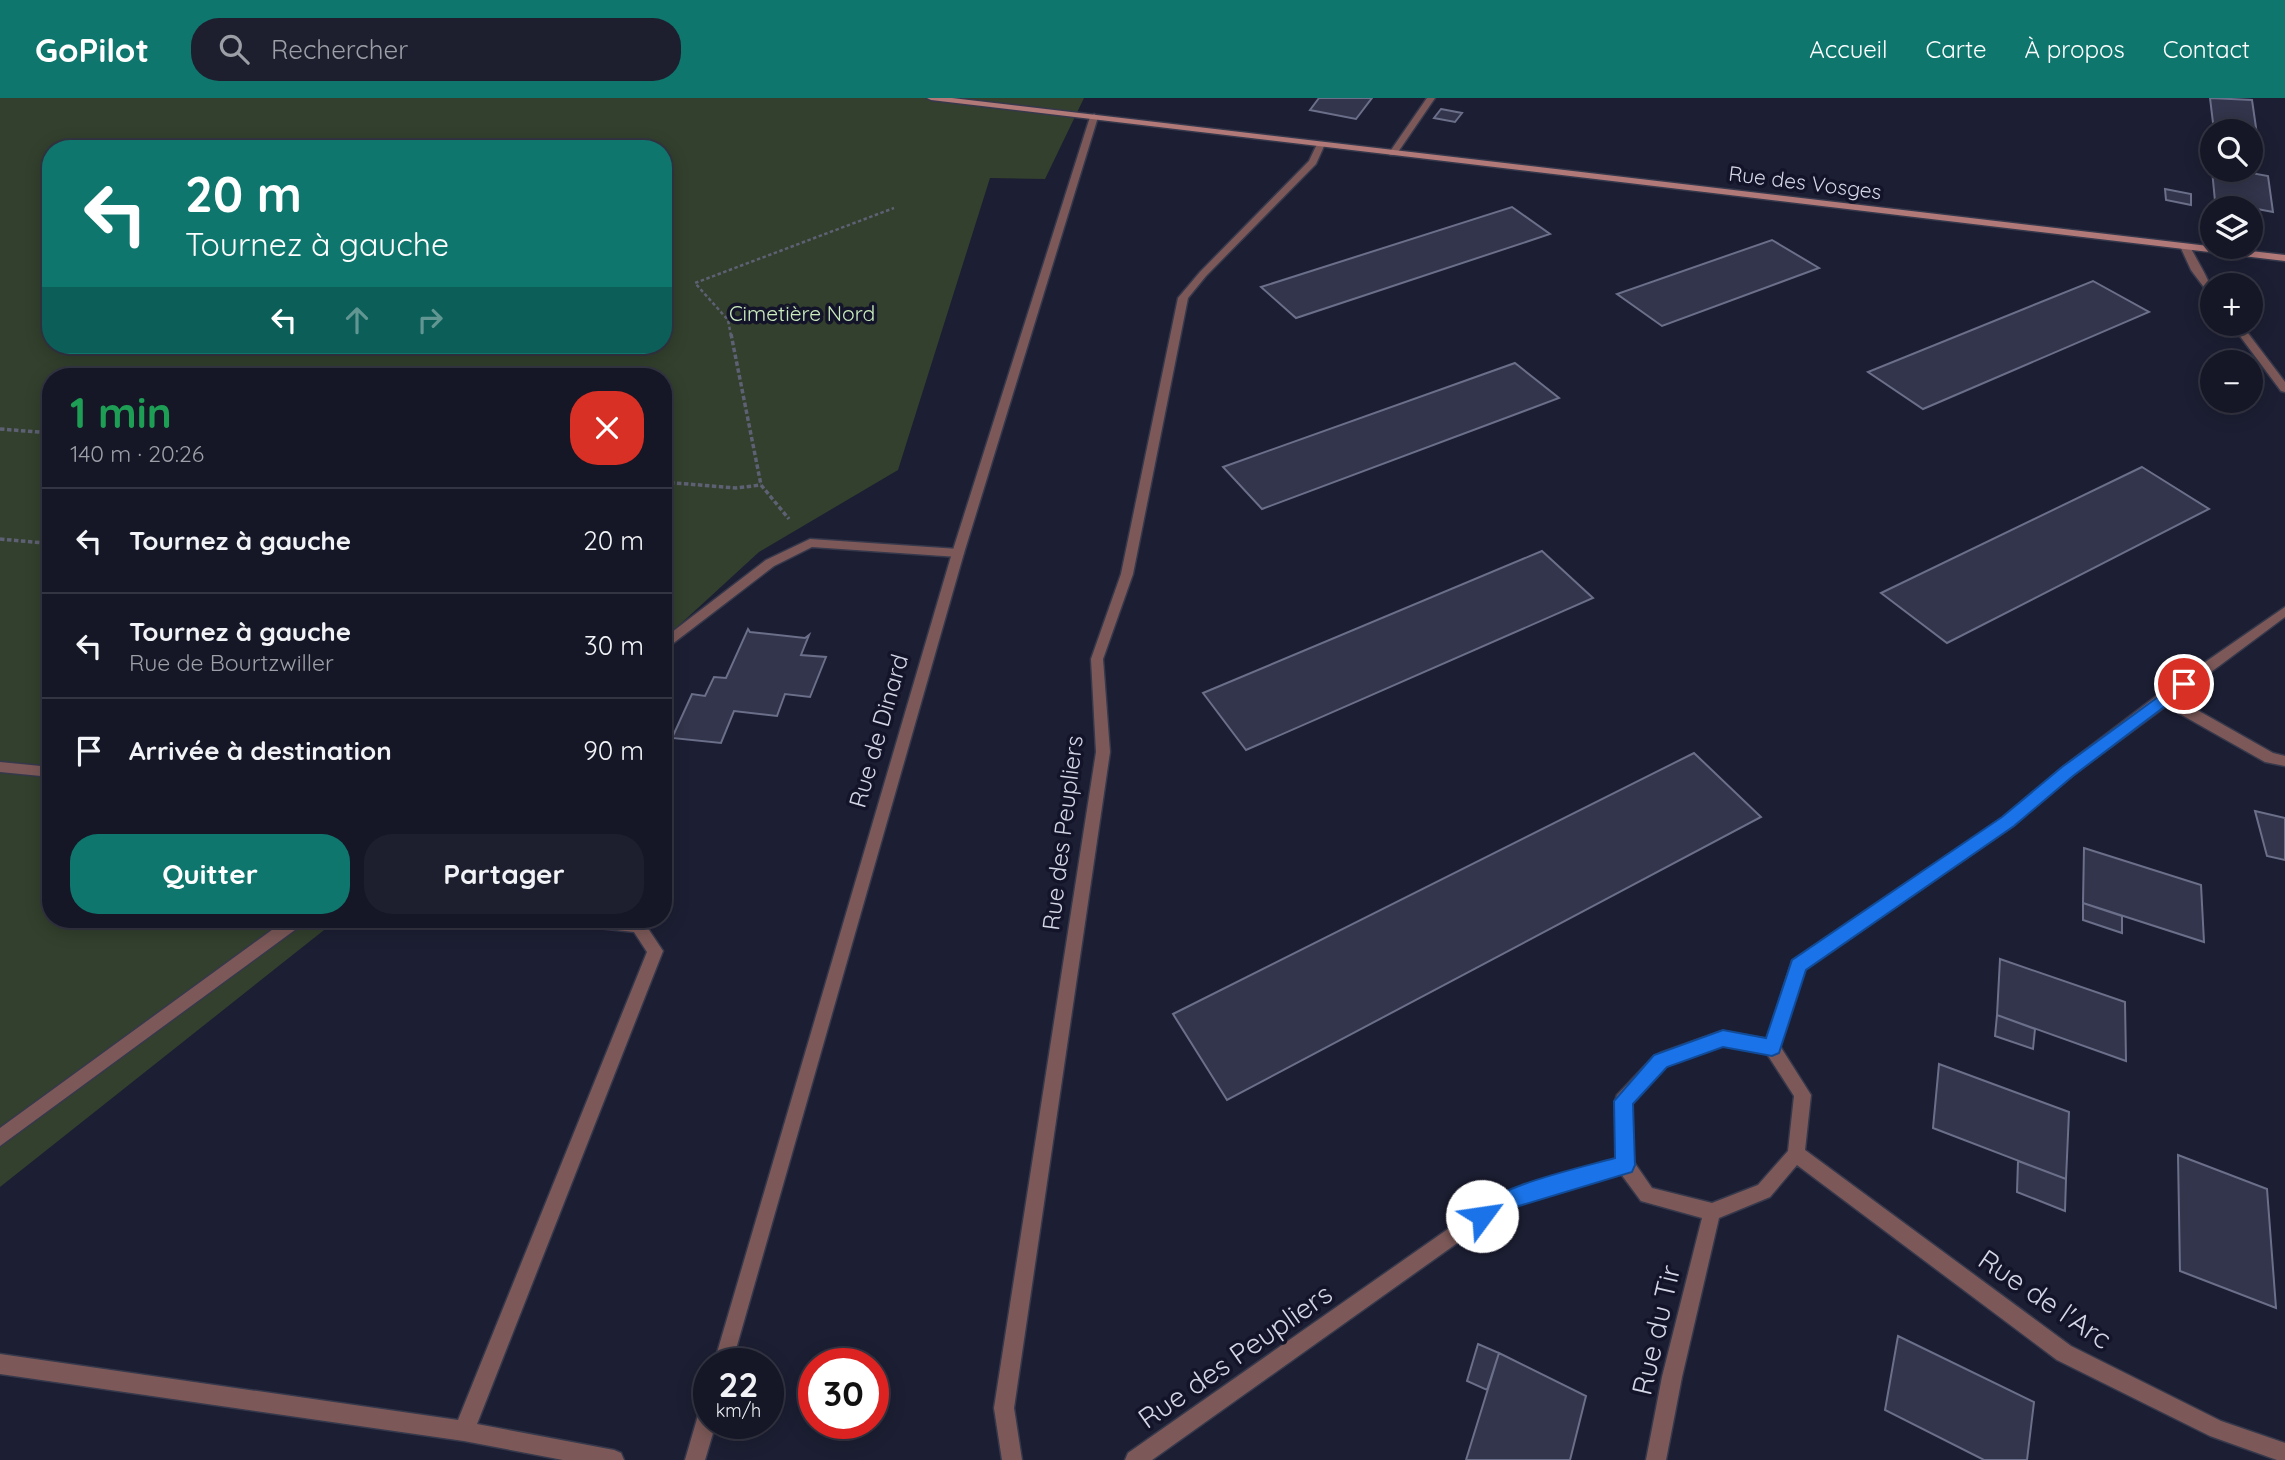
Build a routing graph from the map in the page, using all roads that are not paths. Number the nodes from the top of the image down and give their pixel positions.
1 (931, 98) edge
2 (1431, 98) edge
3 (1094, 117) junction
4 (1321, 144) junction
5 (1392, 153) junction
6 (2185, 246) junction
7 (2285, 258) edge
8 (2200, 276) edge
9 (2245, 336) edge
10 (2285, 389) edge
11 (958, 553) junction
12 (2285, 611) edge
13 (672, 639) edge
14 (2164, 698) junction
15 (2285, 761) edge
16 (0, 767) edge
17 (42, 771) edge
18 (286, 928) edge
19 (639, 928) edge
20 (1772, 1047) junction
21 (0, 1138) edge
22 (1796, 1154) junction
23 (1625, 1165) junction
24 (1712, 1212) junction
25 (727, 1348) edge
26 (0, 1364) edge
27 (464, 1431) junction
28 (701, 1439) edge
29 (2285, 1453) edge
30 (614, 1460) edge
31 (695, 1460) edge
32 (1012, 1460) edge
33 (1135, 1460) edge
34 (1656, 1460) edge

1 - 3 main road, Rue des Vosges
2 - 5 street
3 - 4 main road, Rue des Vosges
3 - 11 street, Rue de Dinard
4 - 5 main road, Rue des Vosges
4 - 32 street, Rue des Peupliers
5 - 6 main road, Rue des Vosges
6 - 7 main road, Rue des Vosges
6 - 8 street
9 - 10 street
11 - 13 street
11 - 25 street, Rue de Dinard
12 - 14 street
14 - 15 street
14 - 20 street
16 - 17 street
18 - 21 street
19 - 27 street
20 - 22 street
20 - 23 street
22 - 24 street
22 - 29 street, Rue de l'Arc
23 - 24 street
23 - 33 street, Rue des Peupliers
24 - 34 street, Rue du Tir
26 - 27 street
27 - 30 street
28 - 31 street

